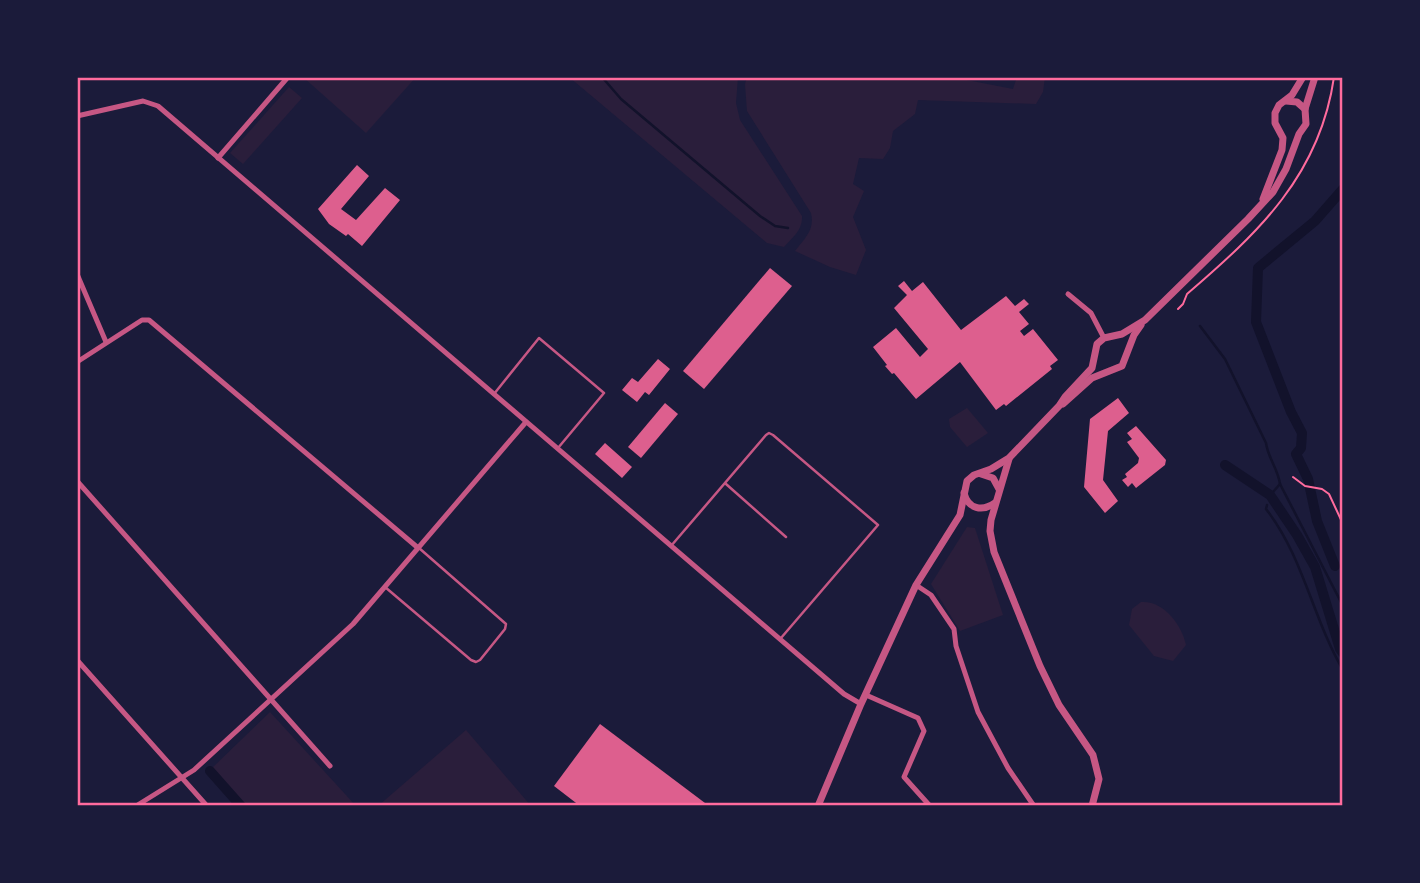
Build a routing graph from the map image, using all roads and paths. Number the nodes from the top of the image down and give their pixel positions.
1 (288, 77) edge
2 (1303, 77) edge
3 (1315, 77) edge
4 (1286, 101) junction
5 (1305, 109) junction
6 (78, 114) edge
7 (1278, 128) junction
8 (1303, 128) junction
9 (218, 158) junction
10 (1260, 206) junction
11 (77, 274) edge
12 (1068, 294) dead end
13 (1183, 304) dead end
14 (1178, 309) dead end
15 (1145, 320) junction
16 (1108, 338) junction
17 (106, 342) junction
18 (1127, 352) junction
19 (1094, 359) junction
20 (77, 362) edge
21 (1109, 371) junction
22 (494, 394) junction
23 (1059, 406) junction
24 (526, 422) junction
25 (557, 449) junction
26 (1009, 458) junction
27 (981, 474) junction
28 (1293, 477) dead end
29 (77, 481) edge
30 (725, 483) junction
31 (999, 489) junction
32 (964, 493) junction
33 (996, 501) junction
34 (977, 508) junction
35 (960, 516) junction
36 (1343, 524) edge
37 (990, 531) junction
38 (786, 537) dead end
39 (671, 546) junction
40 (417, 547) junction
41 (916, 585) junction
42 (384, 587) junction
43 (780, 639) junction
44 (77, 660) edge
45 (866, 695) junction
46 (271, 699) junction
47 (861, 704) junction
48 (330, 766) dead end
49 (183, 777) junction
50 (136, 806) edge
51 (207, 806) edge
52 (818, 806) edge
53 (930, 806) edge
54 (1034, 806) edge
55 (1092, 806) edge

1 - 9 street
2 - 4 street
3 - 5 street
4 - 5 street
4 - 7 street
5 - 8 street
6 - 9 street
7 - 8 street
7 - 10 street
8 - 10 street
9 - 22 street
10 - 15 street
11 - 17 street
12 - 16 street
13 - 14 path
15 - 16 street
15 - 18 street
16 - 18 street
16 - 19 street
17 - 20 street
17 - 40 street
18 - 21 street
19 - 21 street
19 - 23 street
21 - 23 street
22 - 24 street
22 - 25 lane
23 - 26 street
24 - 25 street
24 - 40 street
25 - 39 street
26 - 27 street
26 - 31 street
27 - 31 street
27 - 32 street
28 - 36 path
29 - 46 street
30 - 38 lane
30 - 39 lane
30 - 43 lane
31 - 33 street
32 - 34 street
32 - 35 street
33 - 34 street
33 - 37 street
34 - 35 street
34 - 37 street
35 - 41 street
37 - 55 street
39 - 43 street
40 - 42 street
40 - 42 lane
41 - 45 street
41 - 54 street
42 - 46 street
43 - 47 street
44 - 49 street
45 - 47 street
45 - 53 street
46 - 48 street
46 - 49 street
47 - 52 street
49 - 50 street
49 - 51 street

